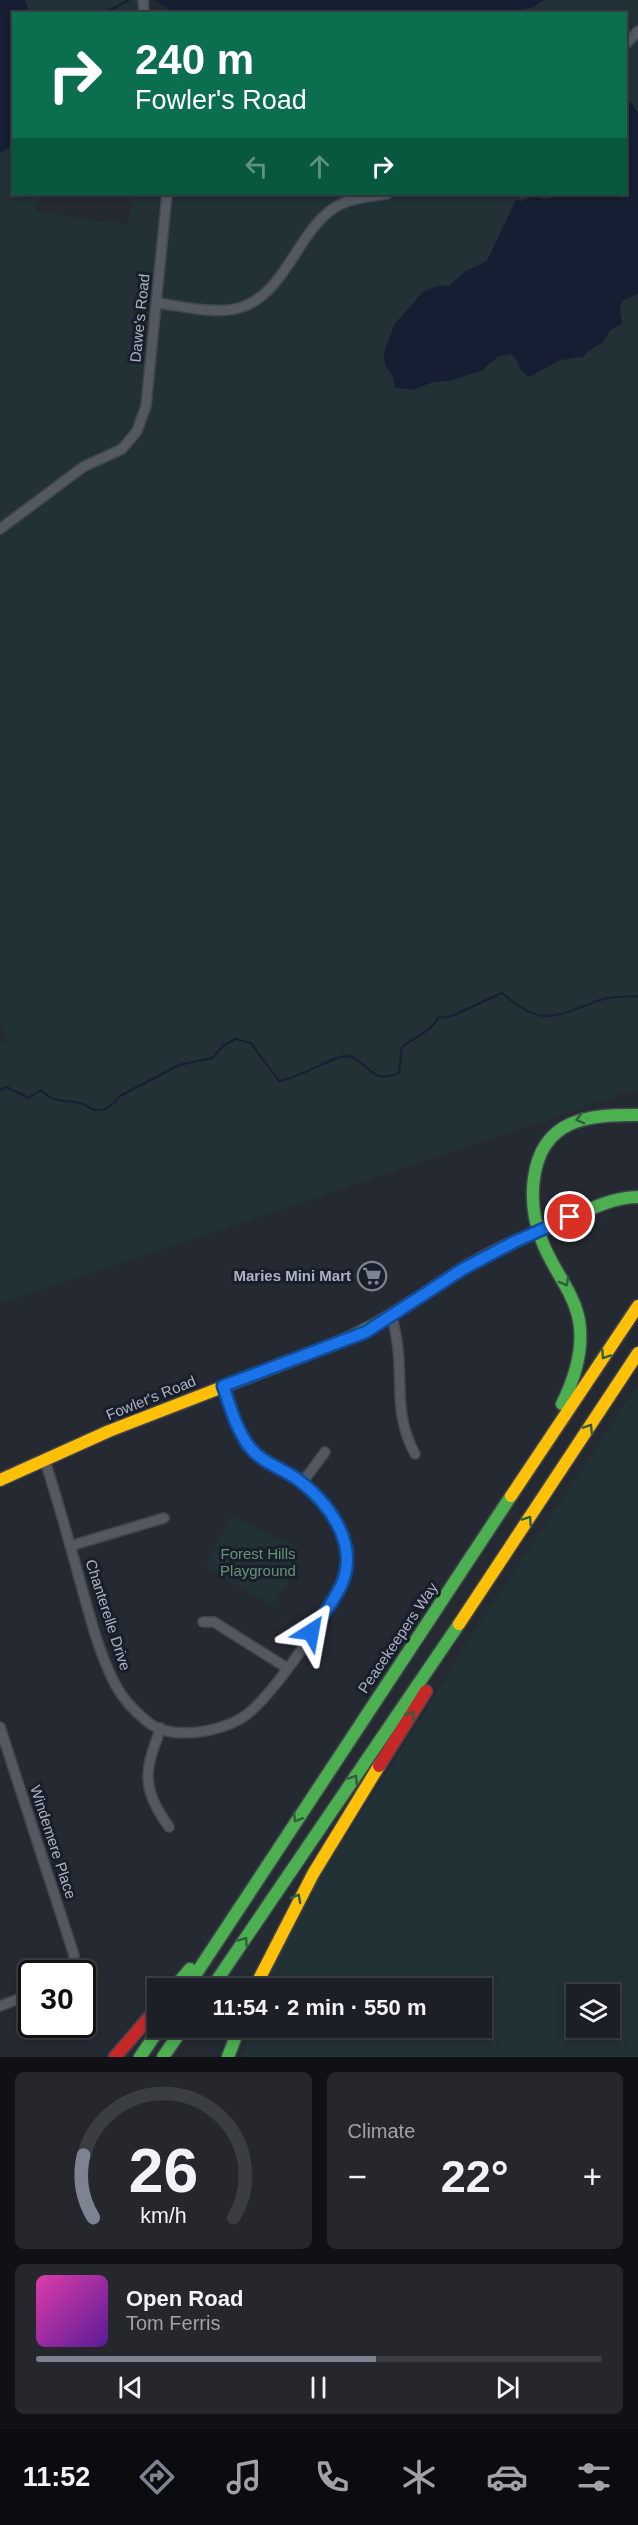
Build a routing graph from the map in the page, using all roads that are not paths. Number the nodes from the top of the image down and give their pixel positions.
1 (638, 31) edge
2 (627, 43) edge
3 (167, 195) edge
4 (382, 195) edge
5 (157, 303) junction
6 (0, 529) edge
7 (638, 1115) edge
8 (638, 1197) edge
9 (538, 1230) junction
10 (638, 1306) edge
11 (392, 1316) junction
12 (638, 1353) edge
13 (223, 1386) junction
14 (325, 1452) dead end
15 (415, 1454) dead end
16 (45, 1461) junction
17 (0, 1480) edge
18 (302, 1483) junction
19 (164, 1518) dead end
20 (70, 1546) junction
21 (475, 1549) junction
22 (500, 1563) junction
23 (203, 1622) dead end
24 (286, 1668) junction
25 (0, 1727) edge
26 (161, 1728) junction
27 (169, 1827) dead end
28 (247, 1898) junction
29 (74, 1960) edge
30 (182, 1978) edge
31 (193, 1978) edge
32 (218, 1978) edge
33 (259, 1978) edge
34 (18, 1999) edge
35 (0, 2006) edge
36 (147, 2020) edge
37 (153, 2038) edge
38 (176, 2038) edge
39 (235, 2038) edge
40 (115, 2057) edge
41 (140, 2057) edge
42 (163, 2057) edge
43 (228, 2057) edge

1 - 2 street
3 - 5 street, Dawe's Road
4 - 5 street
5 - 6 street, Dawe's Road
7 -> 9 main road
8 - 9 main road, Fowler's Road
9 - 11 main road, Fowler's Road
9 -> 21 main road
10 -> 21 main road, Peacekeepers Way
11 - 13 main road, Fowler's Road
11 - 15 street
22 -> 12 main road
13 - 16 main road, Fowler's Road
13 - 18 street, Chanterelle Drive
14 - 18 street
16 - 17 main road, Fowler's Road
16 - 20 street, Chanterelle Drive
18 - 24 street, Chanterelle Drive
19 - 20 street
20 - 26 street, Chanterelle Drive
21 -> 28 main road, Peacekeepers Way
32 -> 22 main road
33 -> 22 main road
23 - 24 street
24 - 26 street, Chanterelle Drive
25 - 29 street, Windemere Place
26 - 27 street
28 - 30 main road
28 - 31 main road, Peacekeepers Way
34 - 35 street
36 - 40 main road
37 - 41 main road
38 - 42 main road
39 - 43 main road

